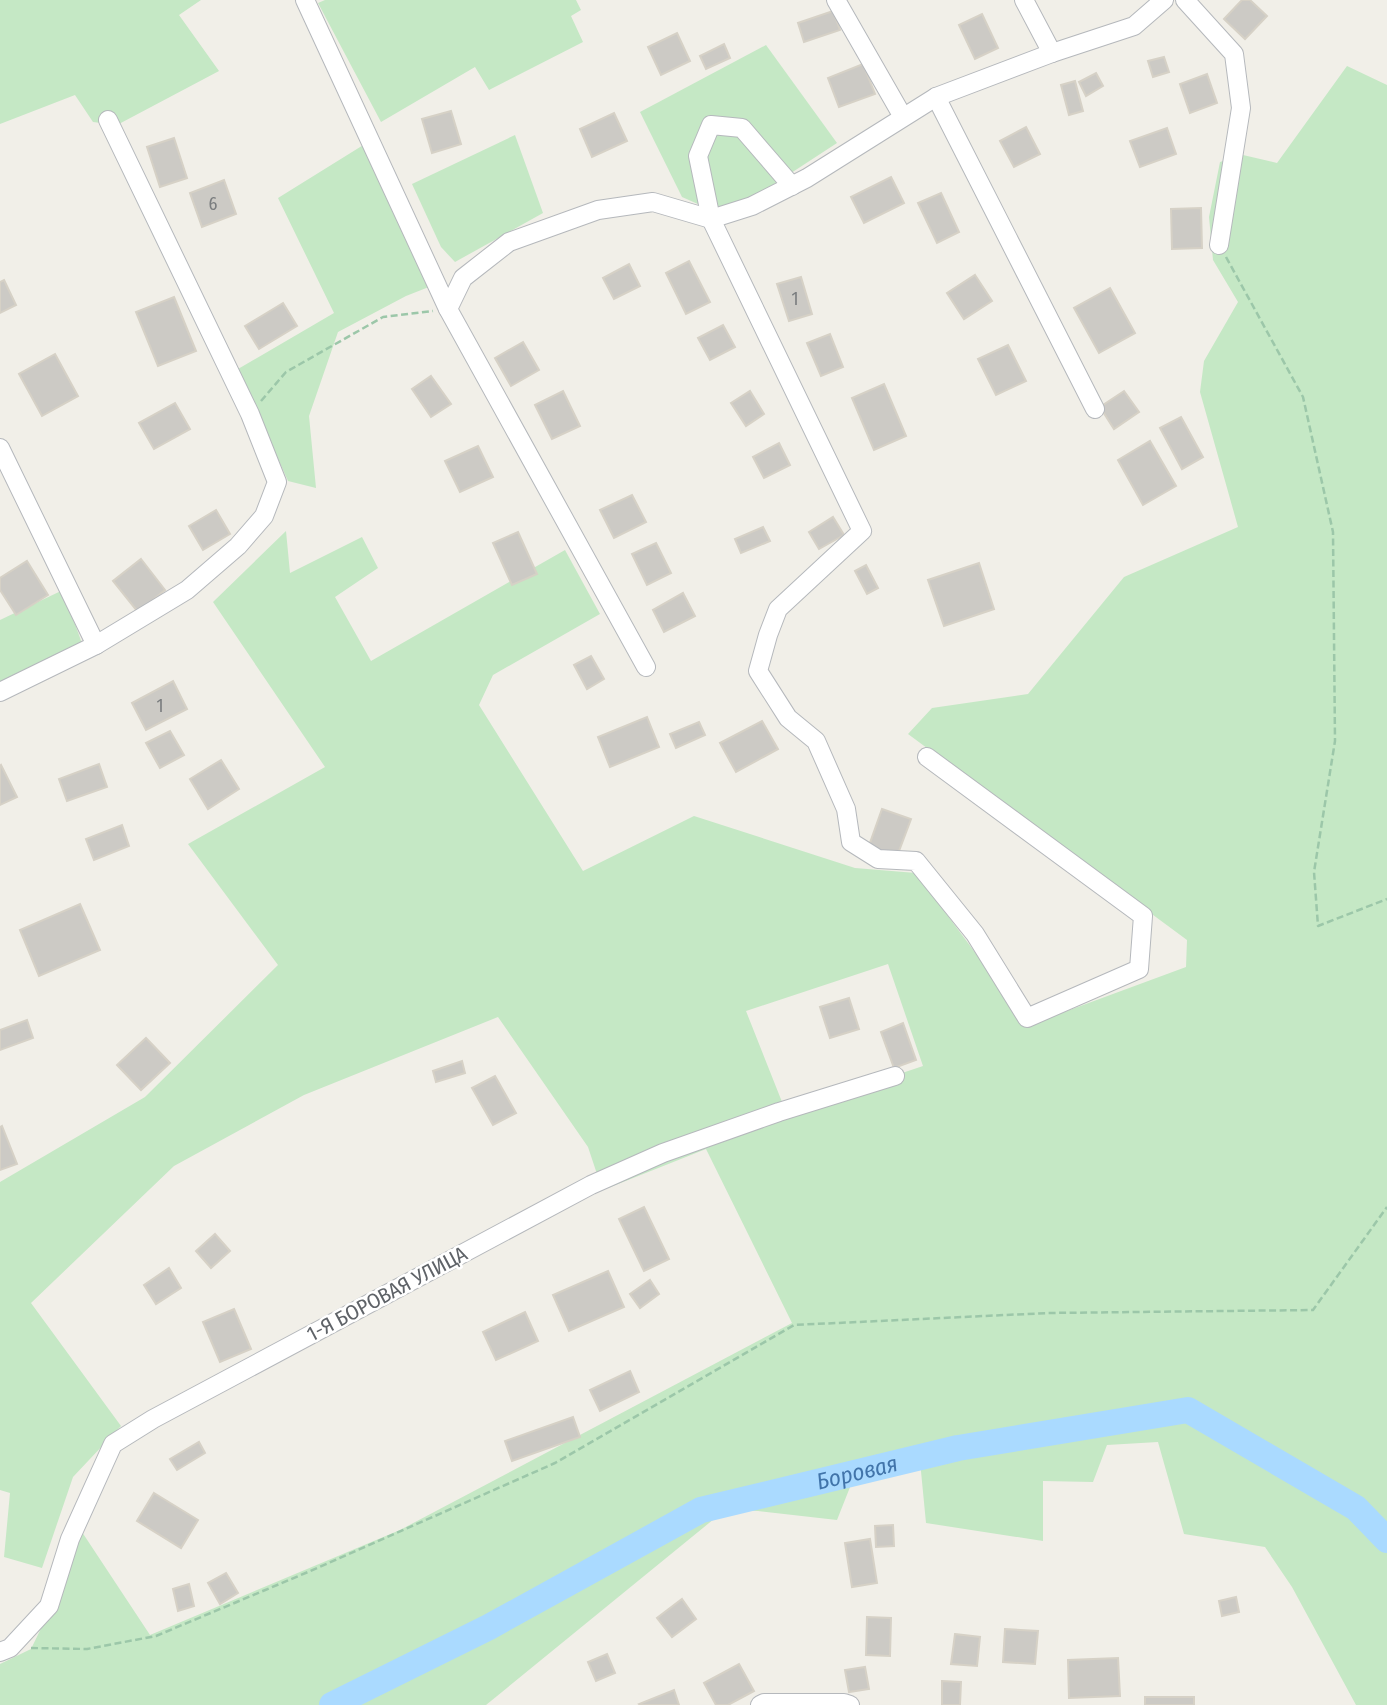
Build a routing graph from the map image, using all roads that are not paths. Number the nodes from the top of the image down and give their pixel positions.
1 (305, 0) edge
2 (836, 0) edge
3 (1024, 0) edge
4 (1164, 0) edge
5 (1185, 0) edge
6 (1052, 53) junction
7 (936, 97) junction
8 (903, 117) junction
9 (108, 120) dead end
10 (792, 186) junction
11 (711, 219) junction
12 (1219, 245) road end
13 (448, 309) junction
14 (1095, 409) dead end
15 (0, 448) edge
16 (96, 645) junction
17 (646, 667) dead end
18 (0, 692) edge
19 (927, 757) dead end
20 (895, 1076) dead end
21 (5, 1650) edge
22 (808, 1704) edge
23 (760, 1705) edge
24 (850, 1705) edge

1 - 13 street
2 - 8 street
3 - 6 street
4 - 6 street
5 - 12 street
6 - 7 street
7 - 8 street
7 - 14 street
8 - 10 street
9 - 16 street
10 - 11 street
10 - 11 street
11 - 13 street
11 - 19 street
13 - 17 street
15 - 16 street
16 - 18 street
20 - 21 street, 1-Я БОРОВАЯ УЛИЦА
22 - 23 street
22 - 24 street

